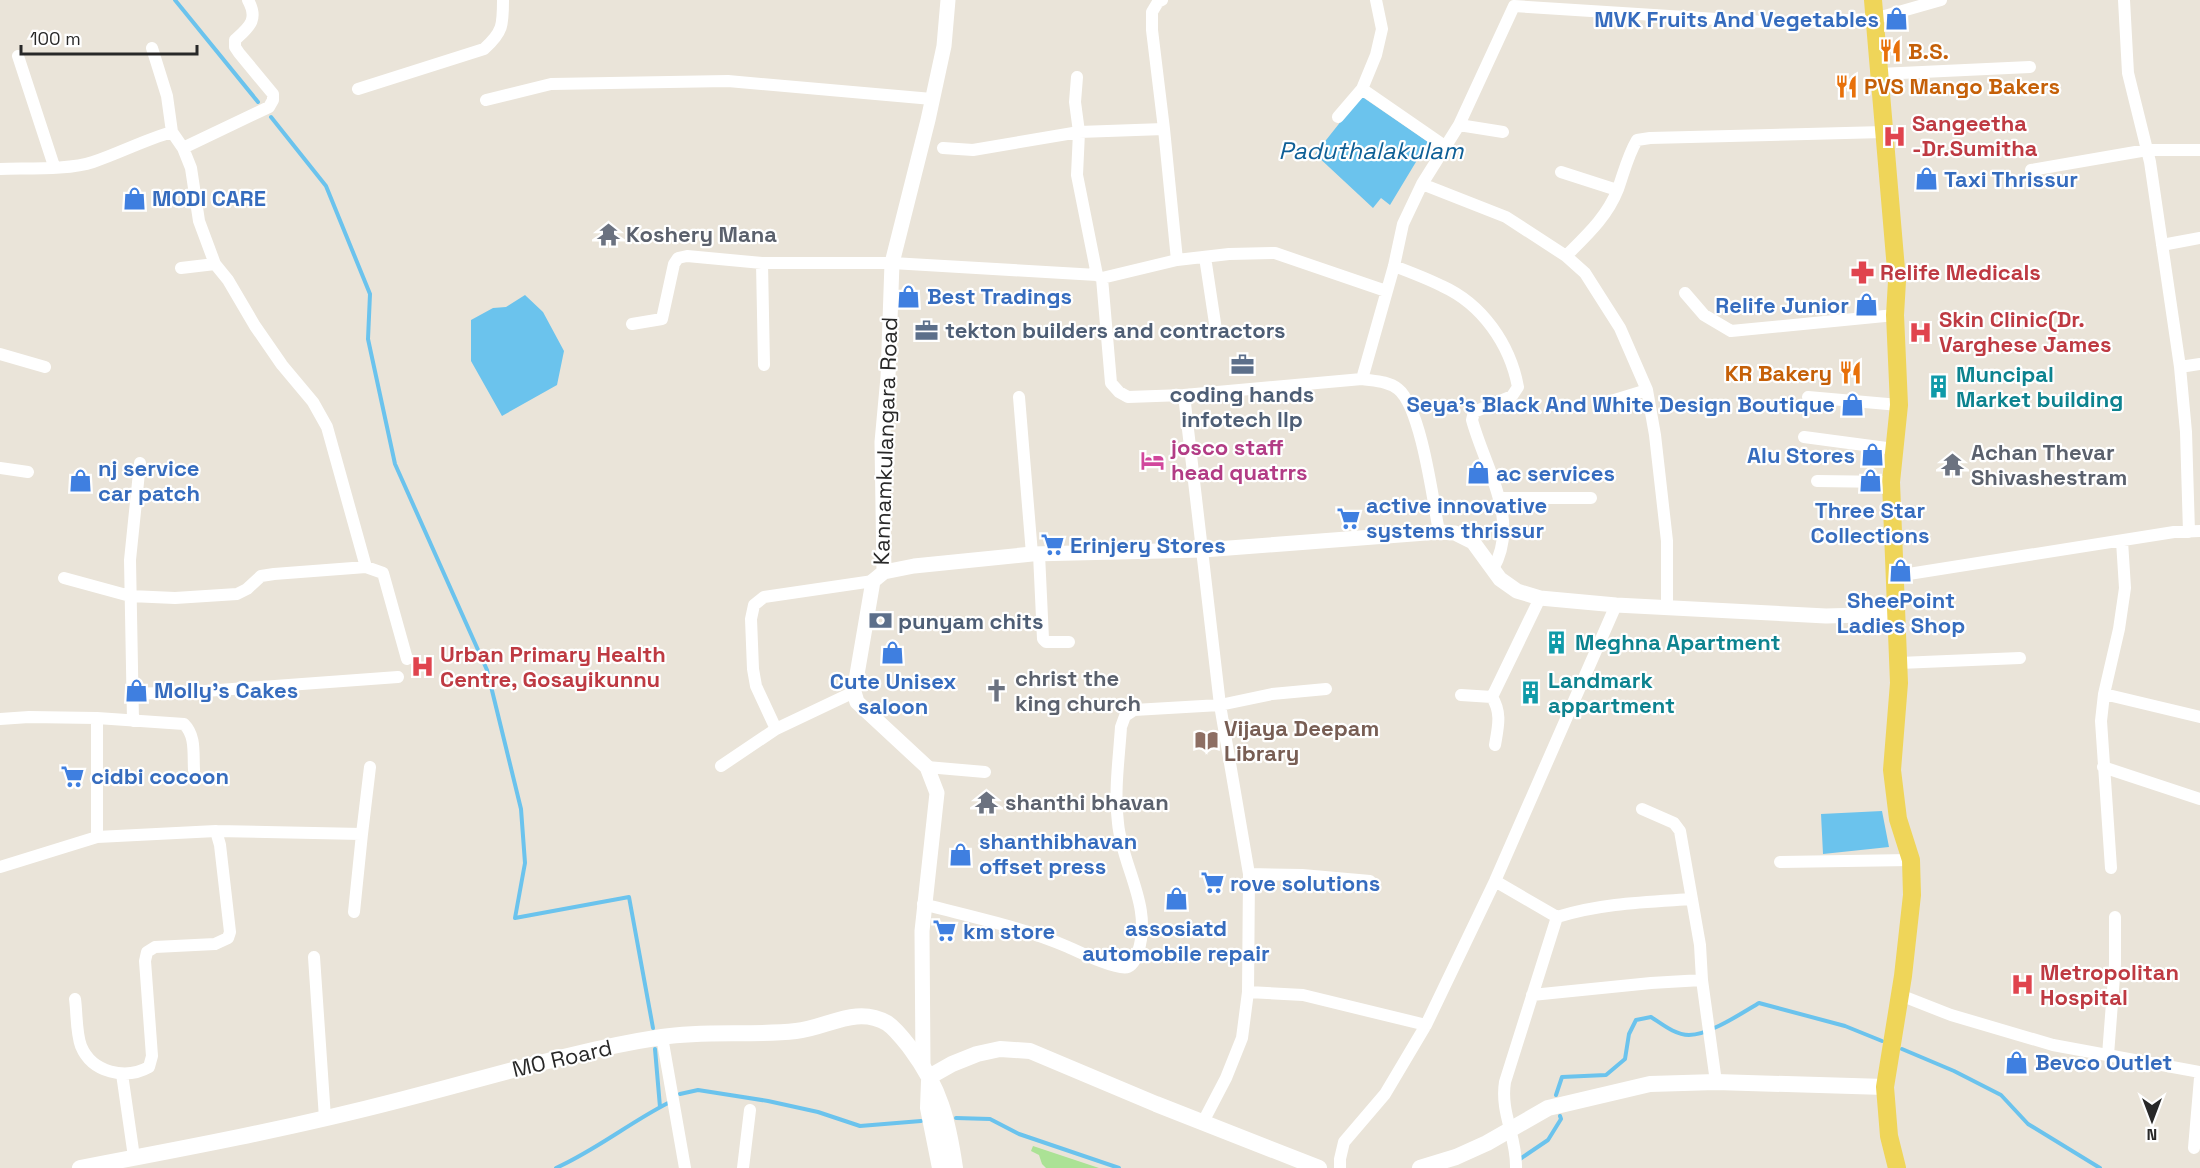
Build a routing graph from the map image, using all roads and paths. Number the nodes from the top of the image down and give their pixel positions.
1 (248, 0) edge
2 (503, 0) edge
3 (948, 0) edge
4 (1162, 0) edge
5 (1376, 0) edge
6 (1873, 0) edge
7 (1941, 0) edge
8 (2124, 0) edge
9 (1509, 3) edge
10 (1560, 5) edge
11 (1874, 19) junction
12 (152, 48) dead end
13 (18, 56) dead end
14 (2030, 67) dead end
15 (1879, 74) junction
16 (1077, 77) dead end
17 (358, 89) dead end
18 (1362, 89) junction
19 (932, 99) junction
20 (486, 100) dead end
21 (1338, 117) dead end
22 (1459, 125) junction
23 (1164, 129) junction
24 (172, 132) junction
25 (1079, 132) junction
26 (1503, 132) dead end
27 (1884, 132) junction
28 (1446, 147) junction
29 (183, 148) junction
30 (943, 148) dead end
31 (2147, 150) junction
32 (2200, 150) edge
33 (54, 166) junction
34 (0, 169) edge
35 (2031, 170) dead end
36 (1561, 172) dead end
37 (1422, 184) junction
38 (1617, 190) junction
39 (2200, 238) edge
40 (2162, 245) junction
41 (1566, 256) junction
42 (1205, 257) junction
43 (1177, 260) junction
44 (762, 263) junction
45 (892, 263) junction
46 (215, 264) junction
47 (1394, 266) junction
48 (181, 268) dead end
49 (1100, 276) junction
50 (1386, 291) junction
51 (1685, 293) dead end
52 (1895, 315) junction
53 (632, 324) dead end
54 (1216, 330) dead end
55 (0, 354) edge
56 (2200, 364) edge
57 (764, 365) dead end
58 (45, 367) dead end
59 (2180, 367) junction
60 (1362, 379) junction
61 (1647, 390) junction
62 (1184, 395) junction
63 (1019, 397) dead end
64 (1808, 397) dead end
65 (1598, 405) dead end
66 (1899, 405) junction
67 (2200, 431) edge
68 (2186, 432) junction
69 (1804, 437) dead end
70 (1894, 449) junction
71 (140, 464) dead end
72 (0, 468) edge
73 (28, 472) dead end
74 (1817, 481) dead end
75 (1891, 482) junction
76 (1500, 498) junction
77 (1591, 498) dead end
78 (1439, 532) junction
79 (2195, 532) edge
80 (2122, 541) junction
81 (1203, 550) junction
82 (1035, 554) junction
83 (366, 567) junction
84 (1493, 569) junction
85 (878, 576) junction
86 (1896, 576) junction
87 (64, 578) dead end
88 (130, 596) junction
89 (1540, 598) junction
90 (1616, 605) junction
91 (1667, 606) junction
92 (1897, 614) junction
93 (1069, 642) dead end
94 (2020, 658) dead end
95 (407, 660) dead end
96 (1899, 663) junction
97 (398, 676) dead end
98 (1326, 689) dead end
99 (854, 692) junction
100 (132, 694) junction
101 (1461, 694) dead end
102 (2104, 694) junction
103 (1492, 697) junction
104 (1220, 705) junction
105 (2200, 717) edge
106 (97, 718) junction
107 (0, 719) edge
108 (133, 721) junction
109 (776, 729) junction
110 (1495, 745) dead end
111 (722, 766) dead end
112 (370, 767) dead end
113 (927, 767) junction
114 (2103, 767) junction
115 (194, 770) dead end
116 (985, 772) dead end
117 (2200, 799) edge
118 (1641, 809) dead end
119 (216, 831) junction
120 (362, 834) junction
121 (97, 837) junction
122 (1911, 860) junction
123 (1780, 862) dead end
124 (0, 867) edge
125 (2111, 868) dead end
126 (1249, 874) junction
127 (1370, 881) dead end
128 (1495, 881) junction
129 (1692, 899) junction
130 (923, 904) junction
131 (354, 912) dead end
132 (1557, 917) junction
133 (2115, 917) dead end
134 (314, 957) dead end
135 (1702, 980) junction
136 (1248, 992) junction
137 (1532, 995) junction
138 (1900, 995) junction
139 (75, 999) dead end
140 (1426, 1025) junction
141 (662, 1037) junction
142 (2108, 1055) junction
143 (926, 1071) junction
144 (2200, 1072) edge
145 (122, 1074) junction
146 (2200, 1078) edge
147 (1716, 1082) junction
148 (1885, 1087) junction
149 (750, 1110) dead end
150 (325, 1118) junction
151 (1203, 1122) junction
152 (1512, 1129) junction
153 (2194, 1148) dead end
154 (134, 1157) junction
155 (80, 1168) edge
156 (685, 1168) edge
157 (743, 1168) edge
158 (940, 1168) edge
159 (955, 1168) edge
160 (1319, 1168) edge
161 (1340, 1168) edge
162 (1420, 1168) edge
163 (1516, 1168) edge
164 (1897, 1168) edge

1 - 29 street
2 - 17 street
3 - 19 street, Kannamkulangara Road
4 - 23 street
5 - 18 street
6 - 11 main road
7 - 11 street
8 - 31 street
9 - 10 street
9 - 22 street
10 - 11 street
11 - 15 main road
12 - 24 street
13 - 33 street
14 - 15 street
15 - 27 main road
16 - 25 street
18 - 21 street
18 - 28 street
19 - 20 street
19 - 45 street, Kannamkulangara Road
22 - 26 street
22 - 28 street
23 - 25 street
23 - 43 street
24 - 29 street
24 - 33 street
25 - 30 street
25 - 49 street
27 - 38 street
27 - 52 main road
28 - 37 street
29 - 46 street
31 - 32 street
31 - 35 street
31 - 40 street
33 - 34 street
36 - 38 street
37 - 41 street
37 - 47 street
38 - 41 street
39 - 40 street
40 - 59 street
41 - 61 street
42 - 43 street
42 - 50 street
42 - 54 street
43 - 49 street
44 - 45 street
44 - 53 street
44 - 57 street
45 - 49 street
45 - 85 street, Kannamkulangara Road
46 - 48 street
46 - 83 street
47 - 50 street
47 - 76 street
49 - 62 street
50 - 60 street
51 - 52 street
52 - 66 main road
55 - 58 street
56 - 59 street
59 - 68 street
60 - 62 street
60 - 78 street
61 - 65 street
61 - 91 street
62 - 81 street
63 - 82 street
64 - 66 street
66 - 70 main road
67 - 68 street
68 - 79 street
69 - 70 street
70 - 75 main road
71 - 88 street
72 - 73 street
74 - 75 street
75 - 86 main road
76 - 77 street
76 - 84 street
78 - 81 street
78 - 84 street
79 - 80 street
80 - 86 street
80 - 102 street
81 - 82 street
81 - 104 street
82 - 85 street
82 - 93 street
83 - 88 street
83 - 95 street
84 - 89 street
85 - 99 street, Kannamkulangara Road
85 - 109 street
86 - 92 main road
87 - 88 street
88 - 100 street
89 - 90 street
89 - 103 street
90 - 91 street
90 - 128 street
91 - 92 street
92 - 96 main road
94 - 96 street
96 - 122 main road
97 - 100 street
98 - 104 street
99 - 109 street
99 - 113 street
100 - 108 street
101 - 103 street
102 - 105 street
102 - 114 street
103 - 110 street
104 - 126 street
104 - 130 street
106 - 107 street
106 - 108 street
106 - 121 street
108 - 115 street
109 - 111 street
112 - 120 street
113 - 116 street
113 - 130 street
114 - 117 street
114 - 125 street
118 - 129 street
119 - 120 street
119 - 121 street
119 - 145 street
120 - 131 street
121 - 124 street
122 - 123 street
122 - 138 main road
126 - 127 street
126 - 136 street
128 - 132 street
128 - 140 street
129 - 132 street
129 - 135 street
130 - 143 street
132 - 137 street
133 - 142 street
134 - 150 street
135 - 137 street
135 - 147 street
136 - 140 street
136 - 151 street
137 - 152 street
138 - 142 street
138 - 148 main road
139 - 145 street
140 - 161 street
141 - 143 main road, MO Roard
141 - 150 main road, MO Roard
141 - 156 street
142 - 144 street
143 - 151 main road
143 - 158 main road
143 - 159 main road, MO Roard
145 - 154 street
146 - 153 street
147 - 148 main road
147 - 152 main road
148 - 164 main road
149 - 157 street
150 - 154 main road, MO Roard
151 - 160 main road
152 - 162 main road
152 - 163 street
154 - 155 main road, MO Roard

